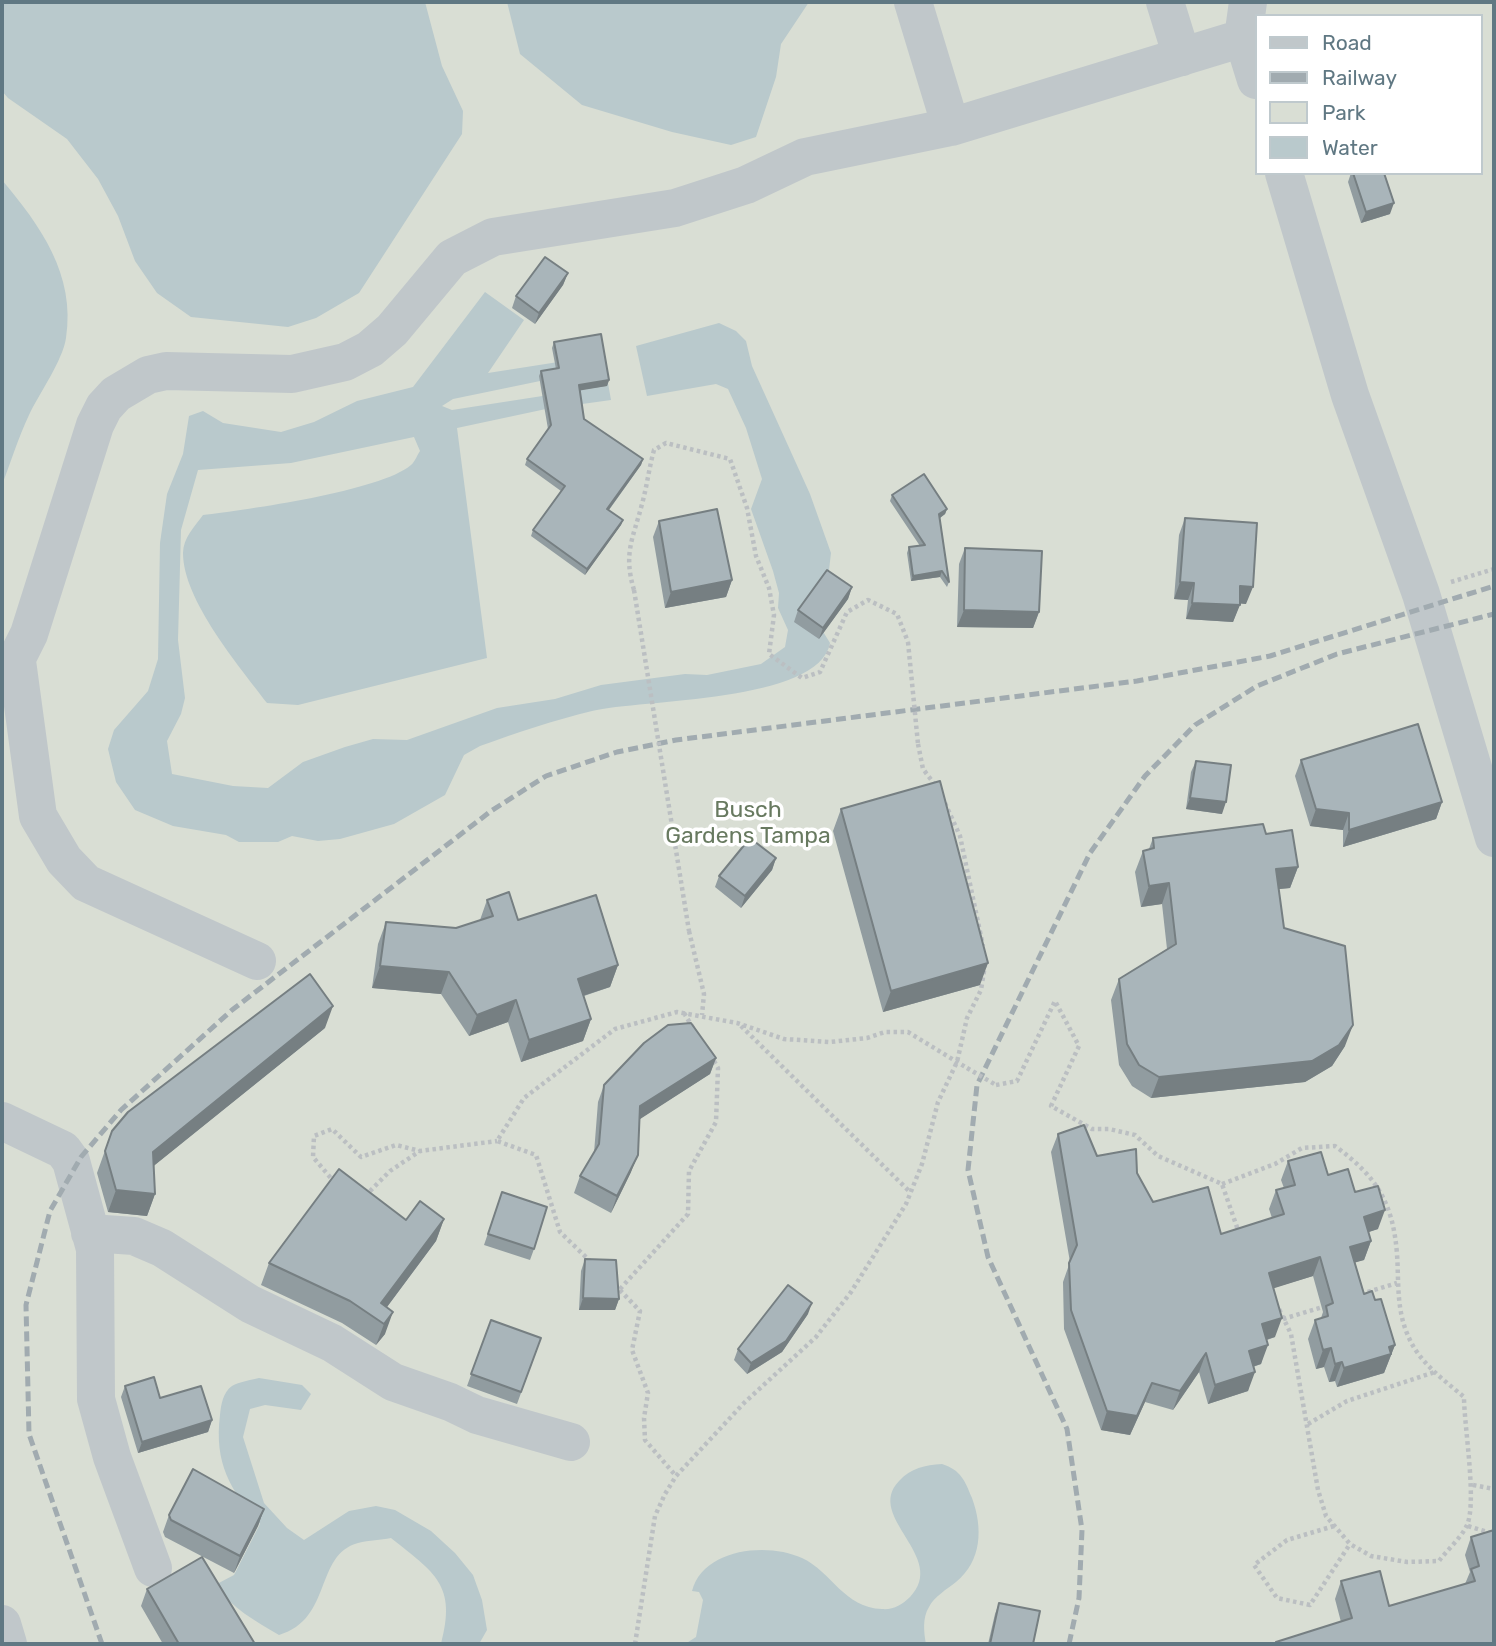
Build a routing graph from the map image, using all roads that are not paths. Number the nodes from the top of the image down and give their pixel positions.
1 (913, 2) edge
2 (1164, 2) edge
3 (1245, 20) edge
4 (1182, 57) junction
5 (1254, 69) edge
6 (951, 127) junction
7 (1285, 175) edge
8 (9, 674) edge
9 (1494, 838) edge
10 (257, 961) dead end
11 (2, 1121) edge
12 (90, 1233) junction
13 (571, 1442) dead end
14 (153, 1568) dead end
15 (2, 1624) edge
16 (8, 1644) edge

1 - 6 lane
2 - 4 lane
3 - 4 lane
3 - 5 lane
4 - 6 lane
6 - 8 lane
7 - 9 lane
8 - 10 lane
11 - 12 lane
12 - 13 lane
12 - 14 lane
15 - 16 lane

